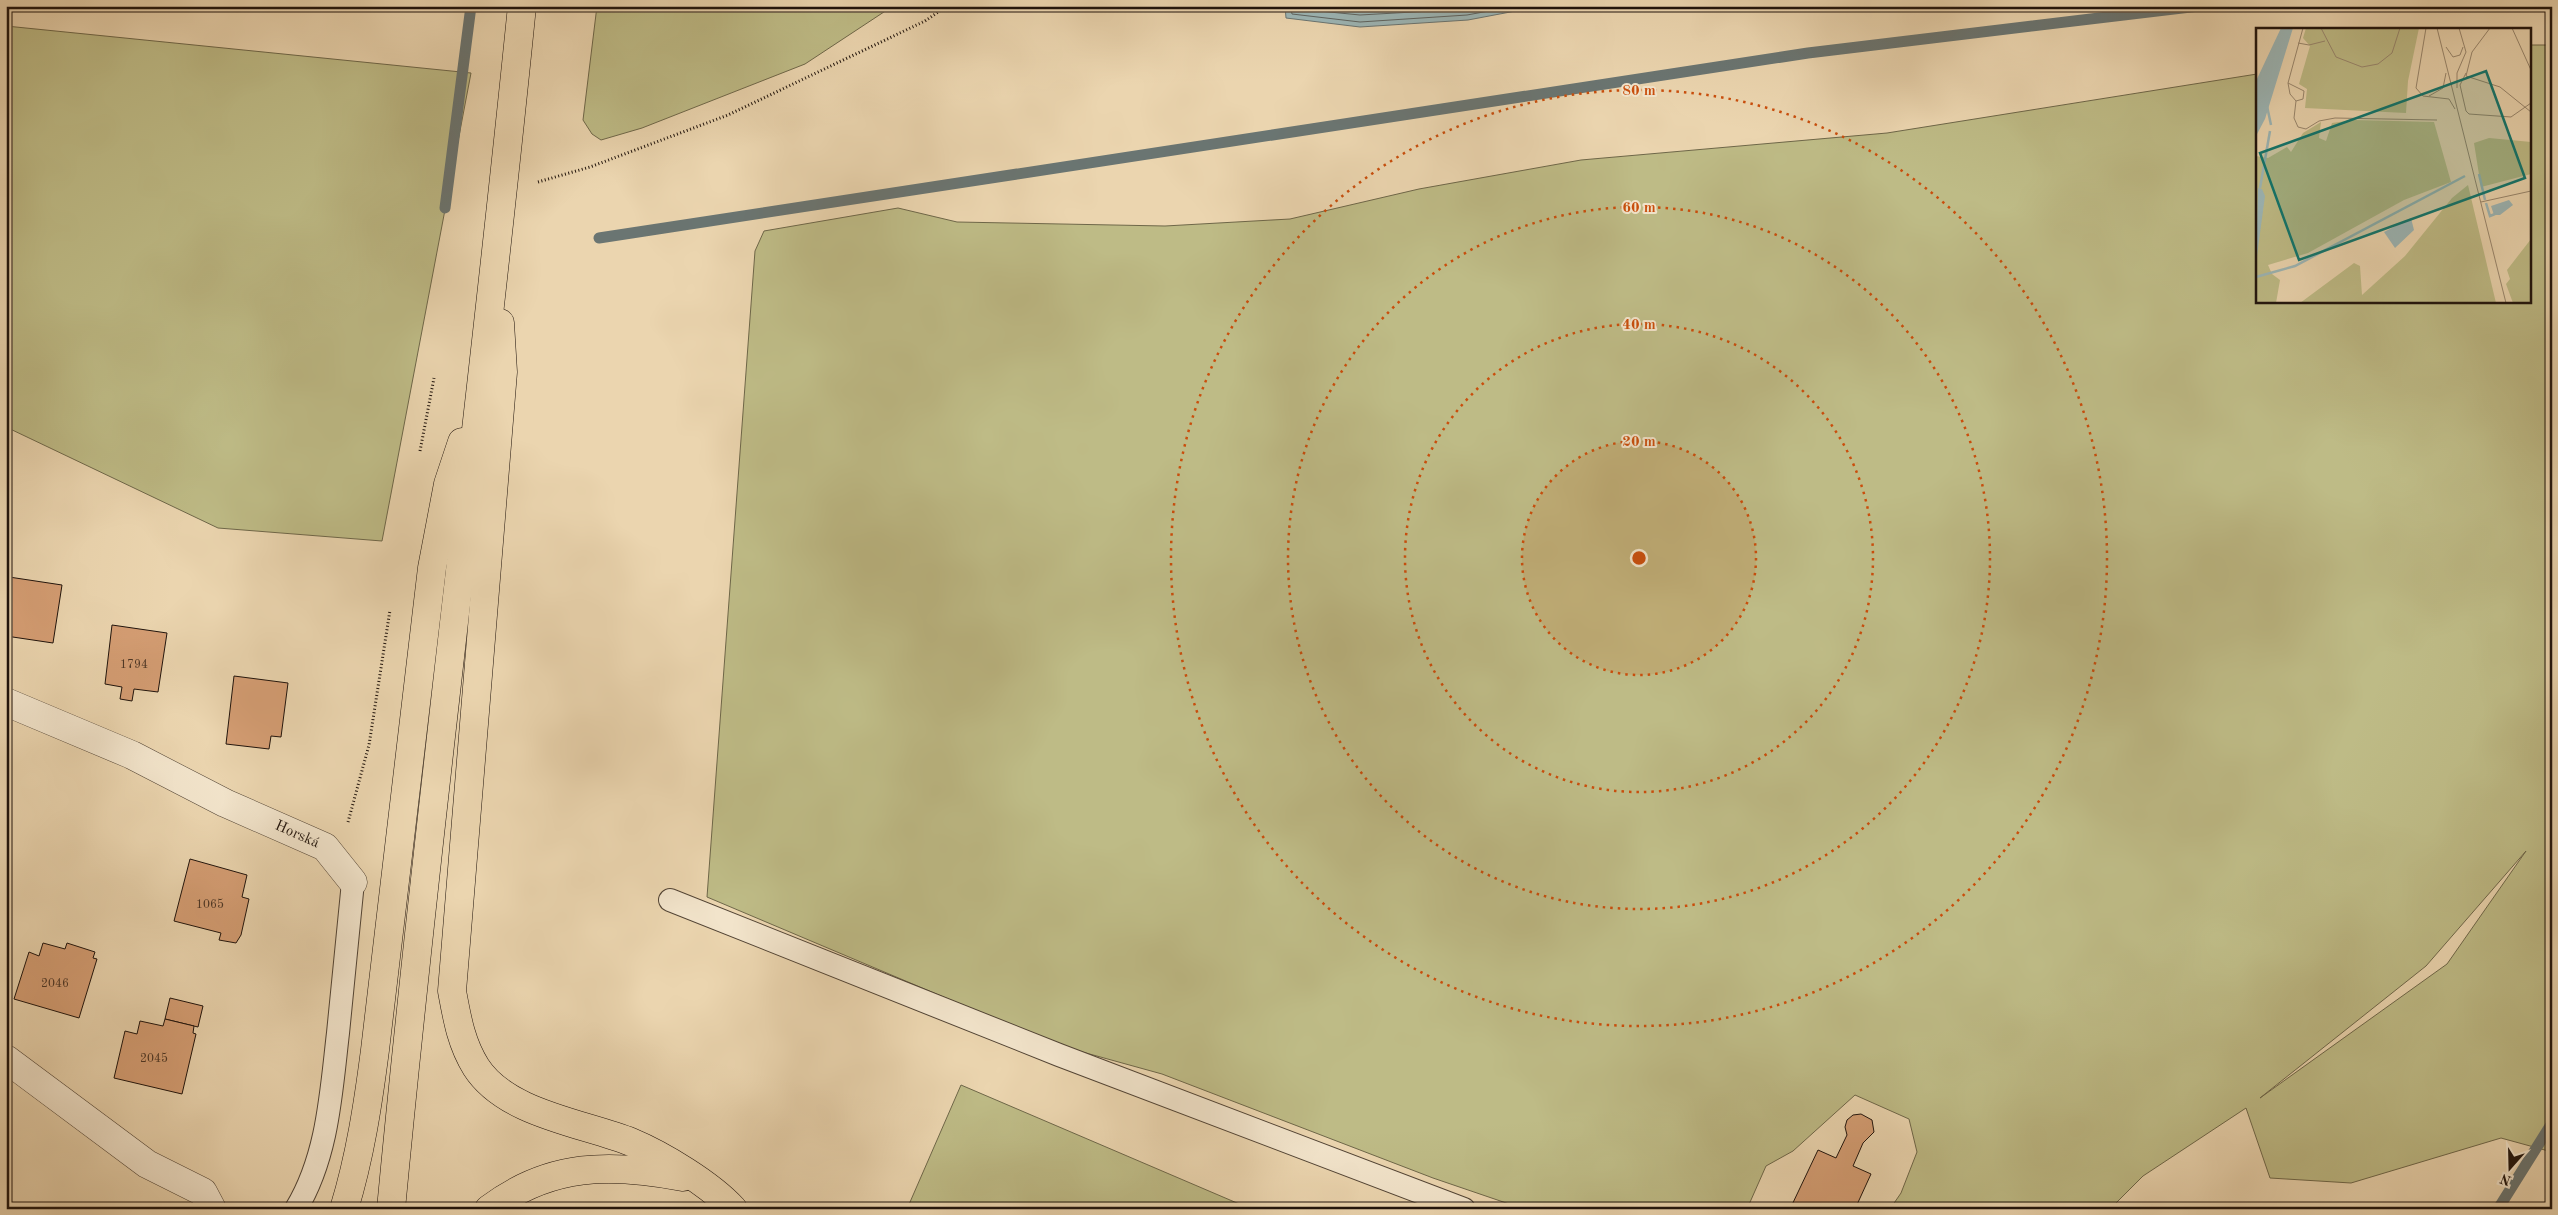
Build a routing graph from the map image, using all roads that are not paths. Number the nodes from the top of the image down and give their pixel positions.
1 (522, 6) edge
2 (492, 287) junction
3 (480, 388) junction
4 (6, 702) edge
5 (353, 882) joint
6 (670, 900) dead end
7 (6, 1059) edge
8 (694, 1179) junction
9 (212, 1209) edge
10 (296, 1209) edge
11 (344, 1209) edge
12 (391, 1209) edge
13 (489, 1209) edge
14 (733, 1209) edge
15 (1464, 1209) edge

1 - 2 main road
2 - 3 main road
2 - 8 main road
3 - 11 main road
3 - 12 main road
4 - 5 street, Horská
5 - 10 lane, Horská
6 - 15 lane
7 - 9 street
8 - 13 main road
8 - 14 main road

